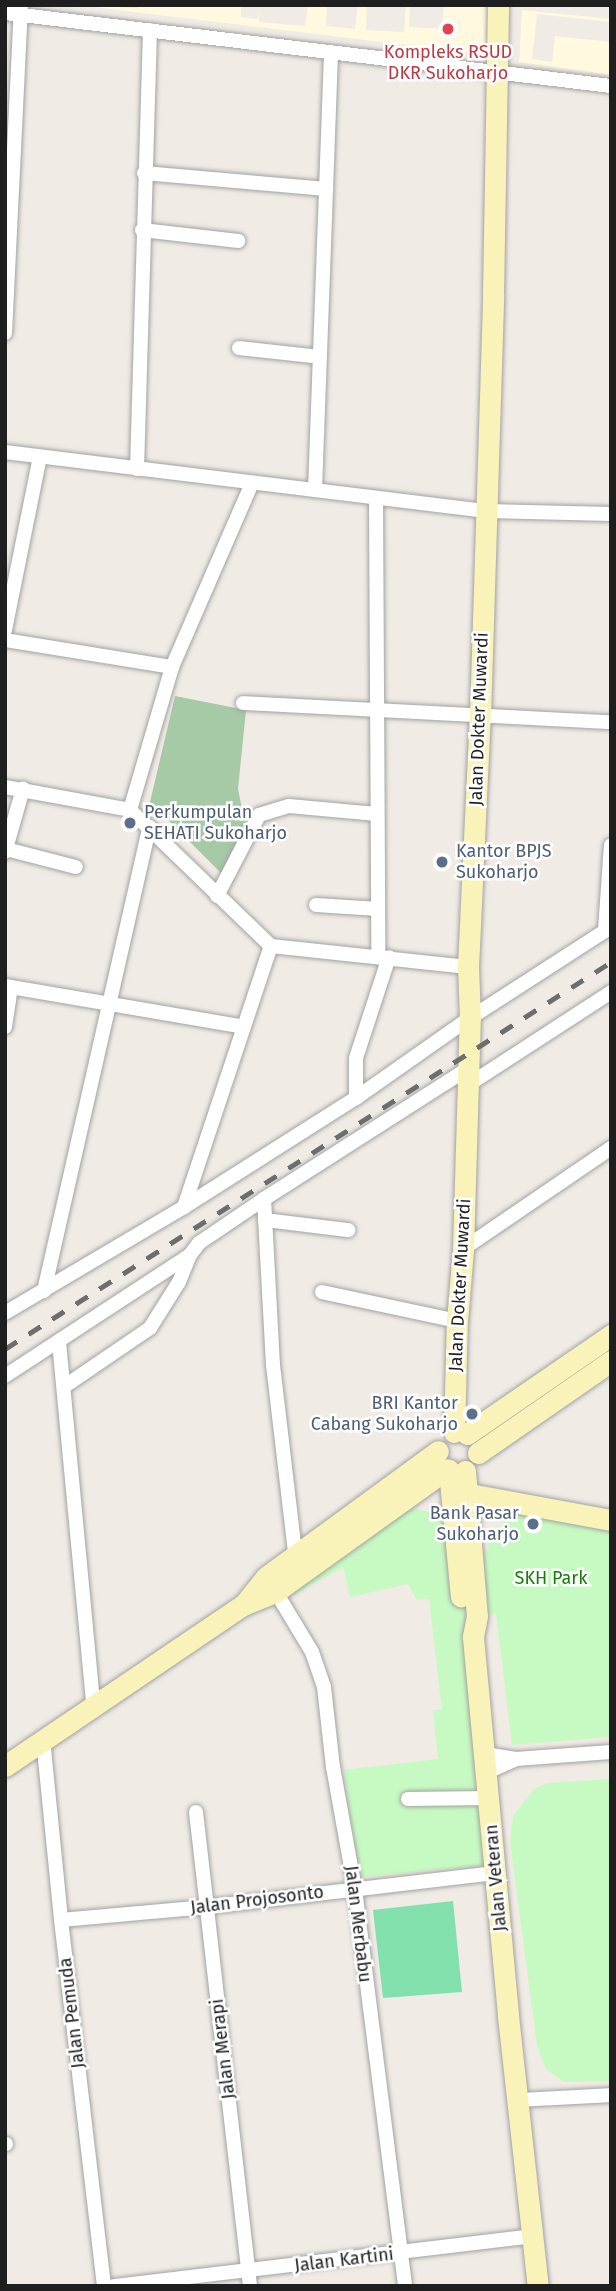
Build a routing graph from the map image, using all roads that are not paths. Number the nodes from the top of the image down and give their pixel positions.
1 (498, 5) edge
2 (21, 10) edge
3 (5, 13) edge
4 (150, 30) junction
5 (331, 52) junction
6 (498, 71) junction
7 (611, 86) edge
8 (11, 95) edge
9 (144, 173) junction
10 (326, 189) junction
11 (142, 230) junction
12 (238, 241) dead end
13 (5, 333) edge
14 (239, 348) dead end
15 (320, 357) junction
16 (5, 452) edge
17 (40, 456) junction
18 (137, 469) junction
19 (252, 482) junction
20 (315, 490) junction
21 (376, 498) junction
22 (486, 511) junction
23 (611, 514) edge
24 (5, 630) edge
25 (5, 640) edge
26 (172, 667) junction
27 (243, 703) dead end
28 (377, 711) junction
29 (480, 716) junction
30 (611, 722) edge
31 (5, 787) edge
32 (23, 789) junction
33 (130, 810) junction
34 (377, 814) junction
35 (149, 827) junction
36 (611, 845) edge
37 (6, 851) edge
38 (76, 867) dead end
39 (217, 896) junction
40 (316, 905) dead end
41 (378, 909) junction
42 (608, 929) edge
43 (271, 947) junction
44 (383, 957) junction
45 (468, 967) junction
46 (8, 986) edge
47 (611, 992) edge
48 (110, 1003) junction
49 (470, 1017) junction
50 (5, 1027) edge
51 (244, 1027) junction
52 (469, 1077) junction
53 (356, 1098) junction
54 (611, 1148) edge
55 (264, 1199) junction
56 (184, 1207) junction
57 (265, 1220) junction
58 (348, 1230) dead end
59 (463, 1249) junction
60 (190, 1255) junction
61 (44, 1291) junction
62 (322, 1292) dead end
63 (5, 1313) edge
64 (457, 1321) junction
65 (611, 1335) edge
66 (59, 1342) junction
67 (611, 1361) edge
68 (5, 1376) edge
69 (65, 1386) junction
70 (466, 1440) junction
71 (453, 1474) junction
72 (611, 1520) edge
73 (297, 1566) junction
74 (271, 1584) junction
75 (93, 1703) junction
76 (43, 1739) junction
77 (611, 1752) edge
78 (486, 1763) junction
79 (5, 1766) edge
80 (489, 1798) junction
81 (408, 1799) dead end
82 (195, 1812) dead end
83 (495, 1873) junction
84 (355, 1889) junction
85 (206, 1907) junction
86 (61, 1920) junction
87 (611, 2095) edge
88 (519, 2100) junction
89 (531, 2236) junction
90 (402, 2253) junction
91 (249, 2279) edge
92 (104, 2286) edge
93 (114, 2286) edge
94 (405, 2286) edge
95 (538, 2286) edge

1 - 6 main road, Jalan Dokter Muwardi
2 - 3 street
2 - 4 street
2 - 8 street
4 - 5 street
4 - 9 street
5 - 6 street
5 - 10 street
6 - 7 street
6 - 22 main road, Jalan Dokter Muwardi
8 - 13 street
9 - 10 street
9 - 11 street
10 - 15 street
11 - 12 street
11 - 18 street
14 - 15 street
15 - 20 street
16 - 17 street
17 - 18 street
17 - 24 street
18 - 19 street
19 - 20 street
19 - 26 street
20 - 21 street
21 - 22 street
21 - 28 street
22 - 23 street
22 - 29 main road, Jalan Dokter Muwardi
25 - 26 street
26 - 33 street
27 - 28 street
28 - 29 street
28 - 34 street
29 - 30 street
29 - 45 main road, Jalan Dokter Muwardi
31 - 32 street
32 - 33 street
32 - 37 street
33 - 35 street
34 - 39 street
34 - 41 street
35 - 39 street
35 - 48 street
36 - 42 street
37 - 38 street
39 - 43 street
40 - 41 street
41 - 44 street
42 - 49 street
43 - 44 street
43 - 51 street
44 - 45 street
44 - 53 street
45 - 49 main road, Jalan Dokter Muwardi
46 - 48 street
46 - 50 street
47 - 52 street
48 - 51 street
48 - 61 street
49 - 52 main road, Jalan Dokter Muwardi
49 - 53 street
51 - 56 street
52 - 55 street
52 - 59 main road, Jalan Dokter Muwardi
53 - 56 street
54 - 59 street
55 - 57 street
55 - 60 street
56 - 61 street
57 - 58 street
57 - 73 street
59 - 64 main road, Jalan Dokter Muwardi
60 - 66 street
60 - 69 street
61 - 63 street
62 - 64 street
64 - 70 main road, Jalan Dokter Muwardi
65 - 70 main road
66 - 68 street
66 - 69 street
67 - 70 main road
69 - 75 street
70 - 71 main road
70 - 71 main road
71 - 72 main road
71 - 73 main road
71 - 78 main road, Jalan Veteran
73 - 74 main road
74 - 75 main road
74 - 84 street, Jalan Merbabu
75 - 76 main road
76 - 79 main road
76 - 86 street, Jalan Pemuda
77 - 78 street
78 - 80 main road, Jalan Veteran
80 - 81 street
80 - 83 main road, Jalan Veteran
82 - 85 street, Jalan Merapi
83 - 84 street, Jalan Projosonto
83 - 88 main road, Jalan Veteran
84 - 85 street, Jalan Projosonto
84 - 90 street, Jalan Merbabu
85 - 86 street, Jalan Projosonto
85 - 91 street, Jalan Merapi
86 - 92 street, Jalan Pemuda
87 - 88 street
88 - 89 main road, Jalan Veteran
89 - 90 street, Jalan Kartini
89 - 95 main road, Jalan Veteran
90 - 91 street, Jalan Kartini
90 - 94 street, Jalan Merbabu
91 - 93 street, Jalan Kartini

